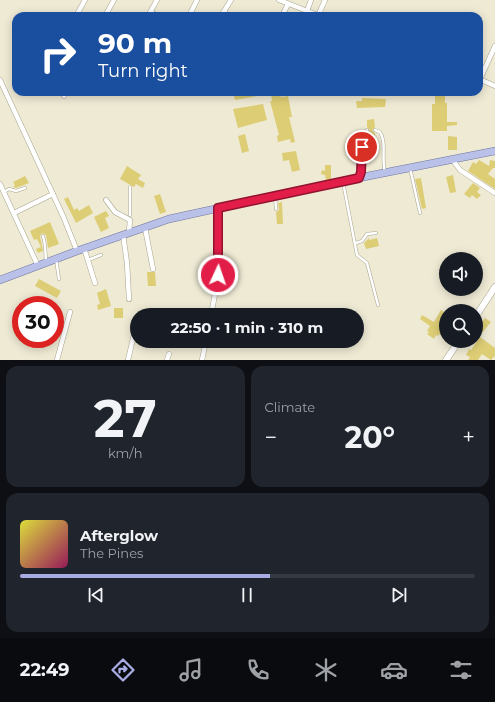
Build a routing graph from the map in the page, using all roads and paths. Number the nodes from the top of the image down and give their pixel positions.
1 (85, 0) edge
2 (114, 0) edge
3 (157, 0) edge
4 (197, 0) edge
5 (231, 0) edge
6 (279, 0) edge
7 (311, 0) edge
8 (325, 0) edge
9 (288, 4) junction
10 (225, 10) edge
11 (151, 11) edge
12 (306, 11) joint
13 (78, 12) edge
14 (106, 12) edge
15 (191, 12) edge
16 (284, 12) edge
17 (320, 12) edge
18 (495, 46) edge
19 (483, 72) edge
20 (0, 80) edge
21 (483, 80) edge
22 (495, 86) edge
23 (367, 130) dead end
24 (375, 130) dead end
25 (495, 151) edge
26 (452, 159) junction
27 (410, 168) junction
28 (386, 173) junction
29 (359, 178) junction
30 (343, 181) junction
31 (0, 184) edge
32 (130, 187) dead end
33 (25, 188) dead end
34 (4, 192) junction
35 (495, 193) edge
36 (53, 194) junction
37 (275, 196) junction
38 (106, 200) dead end
39 (218, 208) junction
40 (276, 209) dead end
41 (14, 213) junction
42 (420, 213) dead end
43 (130, 217) junction
44 (144, 228) junction
45 (126, 233) junction
46 (376, 233) dead end
47 (43, 236) dead end
48 (356, 243) junction
49 (81, 250) junction
50 (101, 255) dead end
51 (56, 259) junction
52 (88, 260) junction
53 (46, 263) junction
54 (38, 266) junction
55 (153, 268) dead end
56 (59, 279) dead end
57 (0, 280) edge
58 (95, 283) dead end
59 (495, 287) edge
60 (129, 299) dead end
61 (378, 305) dead end
62 (483, 305) edge
63 (212, 308) edge
64 (70, 312) dead end
65 (131, 348) edge
66 (205, 348) edge
67 (455, 348) edge
68 (169, 354) dead end
69 (57, 360) edge
70 (128, 360) edge
71 (167, 360) edge
72 (202, 360) edge
73 (447, 360) edge

1 - 13 street
2 - 14 street
3 - 11 street
4 - 15 street
5 - 10 street
6 - 9 street
7 - 12 street
8 - 17 street
9 - 12 street
9 - 16 street
18 - 19 street
20 - 36 street
21 - 22 street
23 - 29 lane
24 - 28 lane
25 - 26 main road
26 - 27 main road
26 - 35 street
27 - 28 main road
27 - 42 lane
28 - 29 main road
29 - 30 main road
30 - 37 main road
30 - 48 lane
31 - 34 street
32 - 43 lane
33 - 34 lane
34 - 41 street
36 - 41 street
36 - 49 street
37 - 39 main road
37 - 40 lane
38 - 43 street
39 - 44 main road
39 - 63 street
41 - 54 street
43 - 45 street
44 - 45 main road
44 - 55 street
45 - 49 main road
45 - 60 street
46 - 48 lane
47 - 53 lane
48 - 61 lane
49 - 51 main road
49 - 52 street
50 - 52 lane
51 - 53 main road
51 - 56 lane
52 - 58 street
53 - 54 main road
54 - 57 main road
59 - 62 street
64 - 69 street
65 - 70 street
66 - 72 street
67 - 73 street
68 - 71 street

